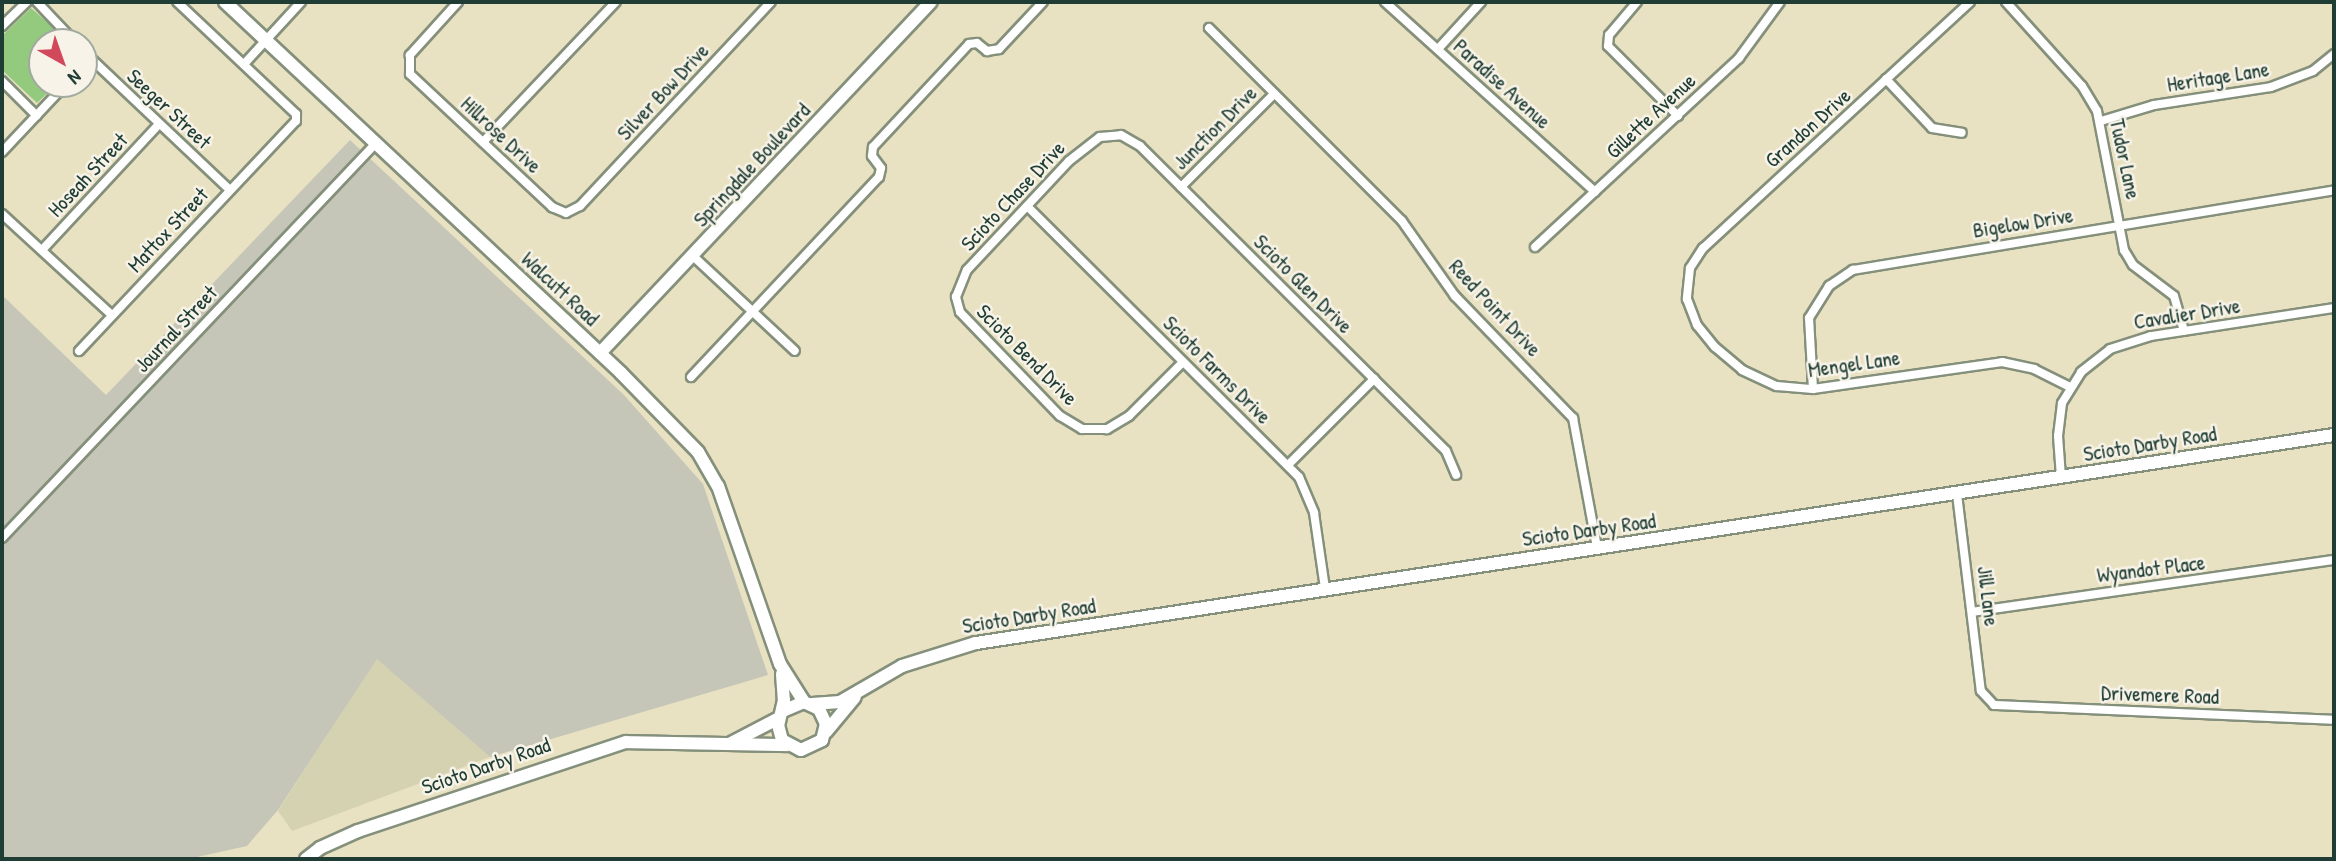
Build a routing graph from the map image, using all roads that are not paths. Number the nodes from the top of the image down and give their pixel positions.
1 (27, 2) edge
2 (37, 2) edge
3 (177, 2) edge
4 (225, 2) edge
5 (301, 2) edge
6 (458, 2) edge
7 (616, 2) edge
8 (771, 2) edge
9 (931, 2) edge
10 (1043, 2) edge
11 (1385, 2) edge
12 (1481, 2) edge
13 (1637, 2) edge
14 (1780, 2) edge
15 (1970, 2) edge
16 (2006, 2) edge
17 (2, 26) edge
18 (1209, 27) dead end
19 (62, 28) edge
20 (266, 40) junction
21 (1437, 49) junction
22 (2334, 54) edge
23 (244, 64) junction
24 (98, 69) edge
25 (1886, 79) junction
26 (2, 81) edge
27 (1274, 94) junction
28 (53, 98) edge
29 (37, 116) junction
30 (1678, 116) junction
31 (2101, 121) junction
32 (159, 124) junction
33 (1962, 133) dead end
34 (1112, 134) joint
35 (483, 142) junction
36 (376, 143) junction
37 (2, 152) edge
38 (1181, 187) junction
39 (230, 190) junction
40 (2334, 190) edge
41 (1595, 192) junction
42 (580, 206) joint
43 (1027, 206) junction
44 (2, 214) edge
45 (2120, 225) junction
46 (1535, 247) dead end
47 (42, 250) junction
48 (693, 256) junction
49 (1686, 290) joint
50 (957, 297) joint
51 (2334, 308) edge
52 (752, 312) junction
53 (112, 315) junction
54 (2185, 331) junction
55 (79, 351) dead end
56 (795, 351) dead end
57 (600, 353) junction
58 (1183, 362) junction
59 (691, 377) dead end
60 (1374, 379) junction
61 (2070, 387) junction
62 (1813, 389) junction
63 (2334, 435) edge
64 (1288, 465) junction
65 (1456, 475) dead end
66 (2061, 477) junction
67 (1957, 494) junction
68 (2, 538) edge
69 (1597, 548) junction
70 (2334, 560) edge
71 (1325, 588) junction
72 (1972, 612) junction
73 (780, 664) junction
74 (859, 692) junction
75 (1987, 700) joint
76 (808, 703) junction
77 (781, 715) junction
78 (2334, 720) edge
79 (826, 732) junction
80 (728, 744) junction
81 (787, 745) junction
82 (306, 859) edge

1 - 17 street
2 - 19 street
3 - 23 street
4 - 20 main road, Walcutt Road
5 - 20 street
6 - 35 street, Hillrose Drive
7 - 35 street
8 - 42 street, Silver Bow Drive
9 - 48 main road, Springdale Boulevard
10 - 52 street
11 - 21 street, Paradise Avenue
12 - 21 street
13 - 30 street
14 - 30 street, Gillette Avenue
15 - 25 street, Grandon Drive
16 - 31 street, Tudor Lane
18 - 27 street, Reed Point Drive
20 - 23 street
20 - 36 main road, Walcutt Road
21 - 41 street, Paradise Avenue
22 - 31 street, Heritage Lane
23 - 39 street, Mattox Street
24 - 32 street, Seeger Street
25 - 33 street
25 - 49 street, Grandon Drive
26 - 29 street
27 - 38 street, Junction Drive
27 - 69 street, Reed Point Drive
28 - 29 street
29 - 37 street
30 - 41 street, Gillette Avenue
31 - 45 street, Tudor Lane
32 - 39 street, Seeger Street
32 - 47 street, Hoseah Street
34 - 38 street, Scioto Glen Drive
34 - 43 street, Scioto Chase Drive
35 - 42 street, Hillrose Drive
36 - 57 main road, Walcutt Road
36 - 68 street, Journal Street
38 - 60 street, Scioto Glen Drive
39 - 53 street, Mattox Street
40 - 45 street, Bigelow Drive
41 - 46 street, Gillette Avenue
43 - 50 street, Scioto Chase Drive
43 - 58 street, Scioto Farms Drive
44 - 47 street
45 - 54 street, Tudor Lane
45 - 62 street, Bigelow Drive
47 - 53 street
48 - 52 street
48 - 57 main road, Springdale Boulevard
49 - 62 street, Mengel Lane
50 - 58 street, Scioto Bend Drive
51 - 54 street, Cavalier Drive
52 - 56 street
52 - 59 street
53 - 55 street, Mattox Street
54 - 61 street, Cavalier Drive
57 - 73 main road, Walcutt Road
58 - 64 street, Scioto Farms Drive
60 - 64 street
60 - 65 street, Scioto Glen Drive
61 - 62 street, Mengel Lane
61 - 66 street, Cavalier Drive
63 - 66 main road, Scioto Darby Road
64 - 71 street, Scioto Farms Drive
66 - 67 main road, Scioto Darby Road
67 - 69 main road, Scioto Darby Road
67 - 72 street, Jill Lane
69 - 71 main road, Scioto Darby Road
70 - 72 street, Wyandot Place
71 - 74 main road, Scioto Darby Road
72 - 75 street, Jill Lane
73 - 76 main road, Walcutt Road
73 - 77 main road, Walcutt Road
74 - 76 main road, Scioto Darby Road
74 - 79 main road, Scioto Darby Road
75 - 78 street, Drivemere Road
76 - 77 main road
76 - 79 main road
77 - 80 main road
77 - 81 main road
79 - 81 main road
80 - 81 main road, Scioto Darby Road
80 - 82 main road, Scioto Darby Road

